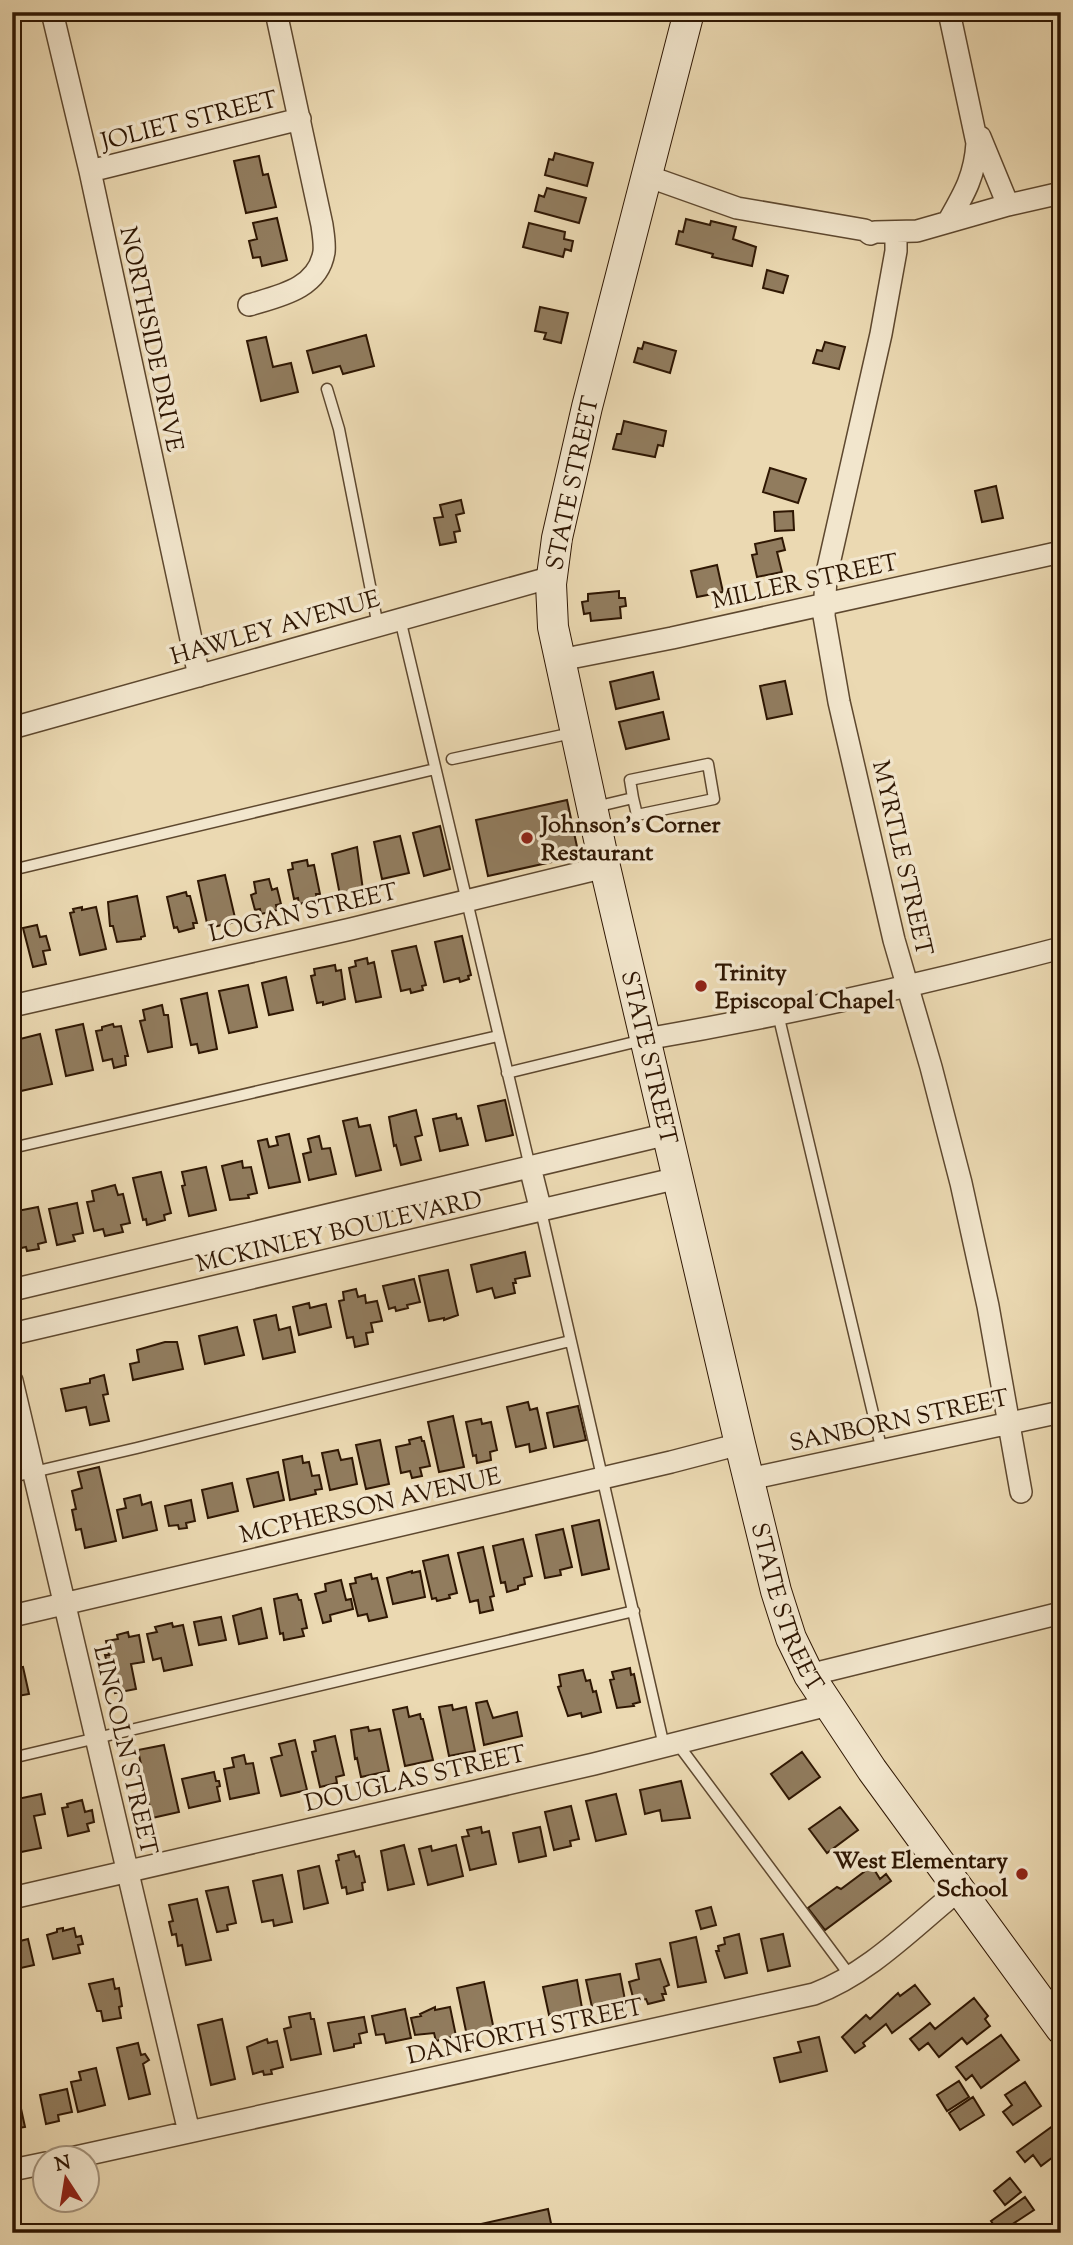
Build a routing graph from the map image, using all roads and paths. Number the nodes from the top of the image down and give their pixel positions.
1 (52, 12) edge
2 (276, 12) edge
3 (689, 12) edge
4 (950, 12) edge
5 (973, 116) junction
6 (300, 120) junction
7 (90, 171) junction
8 (647, 176) junction
9 (1061, 193) edge
10 (1008, 205) junction
11 (948, 222) junction
12 (896, 233) junction
13 (249, 305) dead end
14 (327, 389) dead end
15 (1061, 552) edge
16 (552, 576) junction
17 (823, 604) junction
18 (400, 619) junction
19 (378, 625) junction
20 (559, 660) junction
21 (199, 676) junction
22 (12, 728) edge
23 (575, 732) junction
24 (453, 760) dead end
25 (435, 769) junction
26 (633, 798) junction
27 (592, 807) junction
28 (605, 867) junction
29 (12, 870) edge
30 (466, 901) junction
31 (1061, 948) edge
32 (907, 988) junction
33 (12, 1006) edge
34 (778, 1014) junction
35 (498, 1036) junction
36 (646, 1040) junction
37 (507, 1073) junction
38 (668, 1134) junction
39 (12, 1148) edge
40 (530, 1167) junction
41 (678, 1178) junction
42 (541, 1211) junction
43 (12, 1290) edge
44 (12, 1334) edge
45 (570, 1342) junction
46 (12, 1381) edge
47 (1061, 1412) edge
48 (1011, 1423) junction
49 (740, 1444) junction
50 (882, 1451) junction
51 (34, 1472) junction
52 (12, 1477) edge
53 (601, 1479) junction
54 (749, 1479) junction
55 (1021, 1492) dead end
56 (65, 1604) junction
57 (634, 1611) junction
58 (1061, 1614) edge
59 (12, 1616) edge
60 (809, 1675) junction
61 (828, 1705) junction
62 (96, 1738) junction
63 (670, 1745) junction
64 (12, 1758) edge
65 (128, 1872) junction
66 (958, 1890) junction
67 (12, 1898) edge
68 (851, 1977) junction
69 (1061, 2029) edge
70 (189, 2132) junction
71 (102, 2151) edge
72 (32, 2166) edge
73 (12, 2170) edge

1 - 7 street, NORTHSIDE DRIVE
2 - 6 street
3 - 8 street, STATE STREET
4 - 5 street
5 - 10 street
5 - 11 street
6 - 7 street, JOLIET STREET
6 - 13 street
7 - 21 street, NORTHSIDE DRIVE
8 - 12 street
8 - 16 street, STATE STREET
9 - 10 street
10 - 11 street
11 - 12 street
12 - 17 street, MYRTLE STREET
14 - 19 lane
15 - 17 street, MILLER STREET
16 - 18 street, HAWLEY AVENUE
16 - 20 street, STATE STREET
17 - 20 street, MILLER STREET
17 - 32 street, MYRTLE STREET
18 - 19 street, HAWLEY AVENUE
18 - 25 lane
19 - 21 street, HAWLEY AVENUE
20 - 23 street, STATE STREET
21 - 22 street, HAWLEY AVENUE
23 - 24 lane
23 - 27 street, STATE STREET
25 - 29 lane
25 - 30 lane
26 - 26 lane
26 - 27 lane
27 - 28 street, STATE STREET
28 - 30 street, LOGAN STREET
28 - 36 street, STATE STREET
30 - 33 street, LOGAN STREET
30 - 35 lane
31 - 32 street
32 - 34 street
32 - 48 street, MYRTLE STREET
34 - 36 street
34 - 50 lane
35 - 37 lane
35 - 39 lane
36 - 37 lane
36 - 38 street, STATE STREET
37 - 40 lane
38 - 40 street, MCKINLEY BOULEVARD
38 - 41 street, STATE STREET
40 - 42 street
40 - 43 street, MCKINLEY BOULEVARD
41 - 42 street, MCKINLEY BOULEVARD
41 - 49 street, STATE STREET
42 - 44 street, MCKINLEY BOULEVARD
42 - 45 lane
45 - 51 lane
45 - 53 lane
46 - 51 street, LINCOLN STREET
47 - 48 street, SANBORN STREET
48 - 50 street, SANBORN STREET
48 - 55 street, MYRTLE STREET
49 - 53 street, MCPHERSON AVENUE
49 - 54 street, STATE STREET
50 - 54 street, SANBORN STREET
51 - 52 lane
51 - 56 street, LINCOLN STREET
53 - 56 street, MCPHERSON AVENUE
53 - 57 lane
54 - 60 street, STATE STREET
56 - 59 street, MCPHERSON AVENUE
56 - 62 street, LINCOLN STREET
57 - 62 lane
57 - 63 lane
58 - 60 street
60 - 61 street, STATE STREET
61 - 63 street, DOUGLAS STREET
61 - 66 street, STATE STREET
62 - 64 lane
62 - 65 street, LINCOLN STREET
63 - 65 street, DOUGLAS STREET
63 - 68 lane
65 - 67 street, DOUGLAS STREET
65 - 70 street, LINCOLN STREET
66 - 68 street, DANFORTH STREET
66 - 69 street, STATE STREET
68 - 70 street, DANFORTH STREET
70 - 71 street, DANFORTH STREET
72 - 73 street

